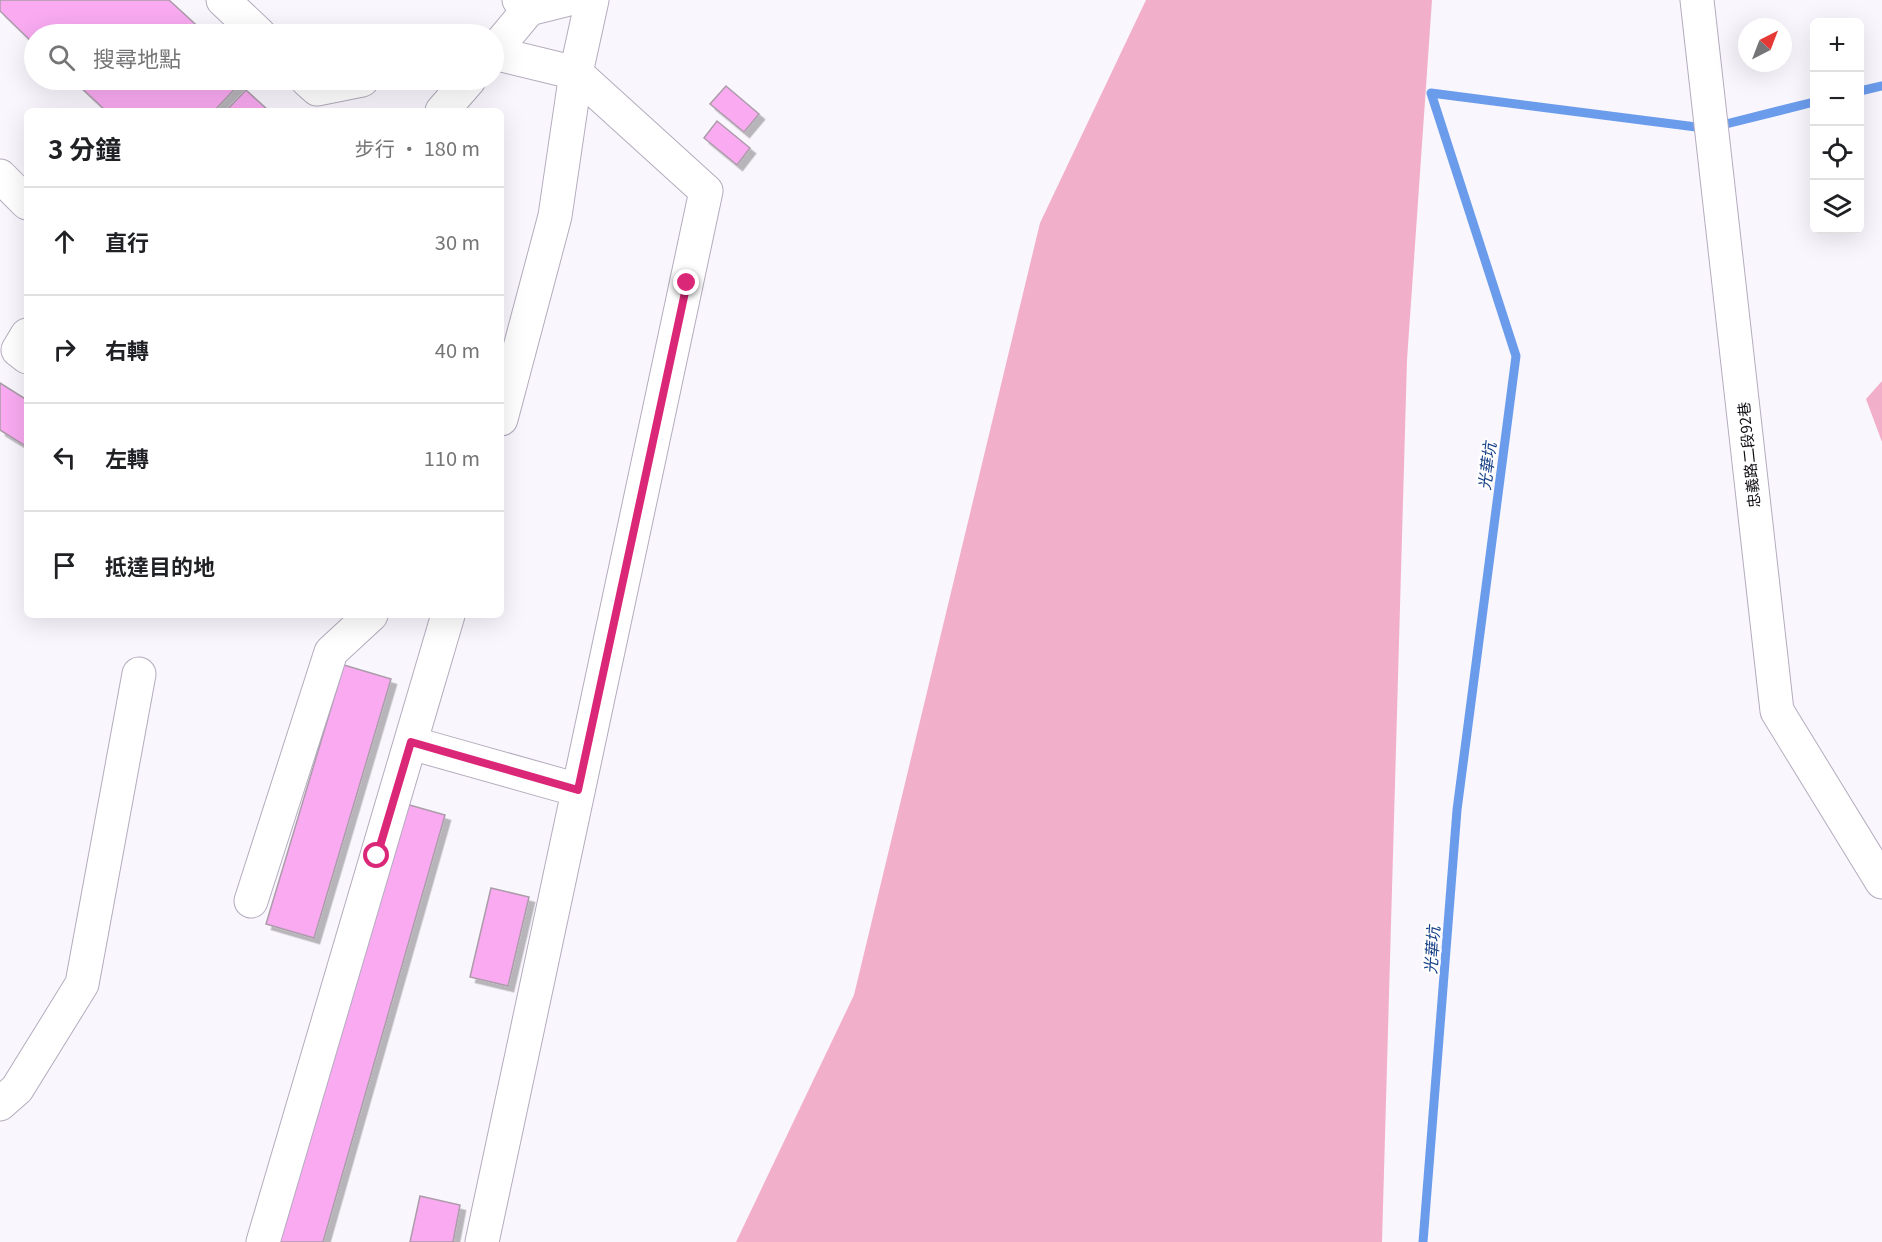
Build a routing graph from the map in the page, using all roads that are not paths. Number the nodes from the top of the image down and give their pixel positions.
1 (223, 0) edge
2 (564, 0) edge
3 (592, 0) edge
4 (1697, 0) edge
5 (524, 5) edge
6 (249, 24) edge
7 (504, 36) edge
8 (504, 55) edge
9 (576, 73) junction
10 (460, 90) edge
11 (445, 108) edge
12 (0, 176) edge
13 (24, 200) edge
14 (24, 339) edge
15 (24, 355) edge
16 (504, 408) edge
17 (368, 618) edge
18 (447, 618) edge
19 (139, 674) dead end
20 (411, 742) junction
21 (578, 790) junction
22 (1882, 882) edge
23 (251, 901) dead end
24 (0, 1104) edge
25 (263, 1242) edge
26 (482, 1242) edge

1 - 6 street
2 - 5 street
3 - 9 street
4 - 22 street, 忠義路二段92巷
5 - 7 street
8 - 9 street
9 - 16 street
9 - 21 street
10 - 11 street
12 - 13 street
14 - 15 street
17 - 23 street
18 - 20 street
19 - 24 street
20 - 21 street
20 - 25 street
21 - 26 street

